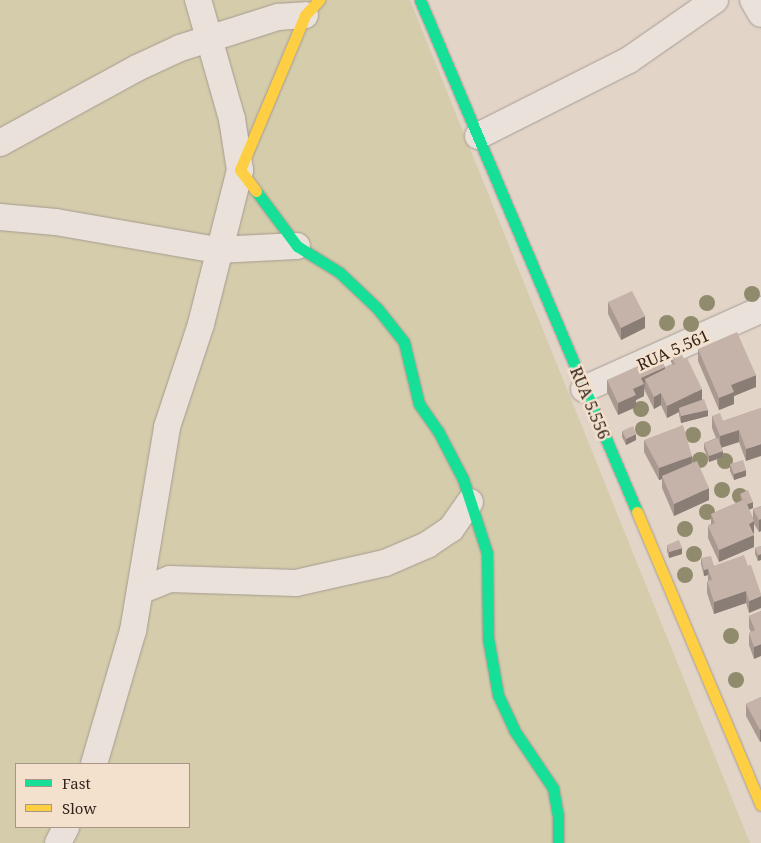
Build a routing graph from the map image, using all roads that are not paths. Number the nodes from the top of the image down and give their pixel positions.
1 (198, 0) edge
2 (420, 0) edge
3 (715, 0) edge
4 (752, 0) edge
5 (312, 8) edge
6 (761, 13) edge
7 (209, 40) junction
8 (478, 136) junction
9 (0, 143) edge
10 (240, 170) junction
11 (0, 217) edge
12 (297, 246) junction
13 (217, 250) junction
14 (759, 317) edge
15 (584, 389) junction
16 (470, 502) junction
17 (140, 591) junction
18 (94, 763) edge
19 (761, 805) edge
20 (66, 828) edge
21 (75, 828) edge
22 (58, 843) edge
23 (74, 843) edge
24 (558, 843) edge

1 - 7 street
2 - 8 street, RUA 5.556
3 - 8 street
4 - 6 street
5 - 7 street
5 - 10 street
7 - 9 street
7 - 10 street
8 - 15 street, RUA 5.556
10 - 12 street
10 - 13 street
11 - 13 street
12 - 13 street
12 - 16 street
13 - 17 street
14 - 15 street, RUA 5.561
15 - 19 street, RUA 5.556
16 - 17 street
16 - 24 street
17 - 18 street
20 - 22 street
21 - 23 street

